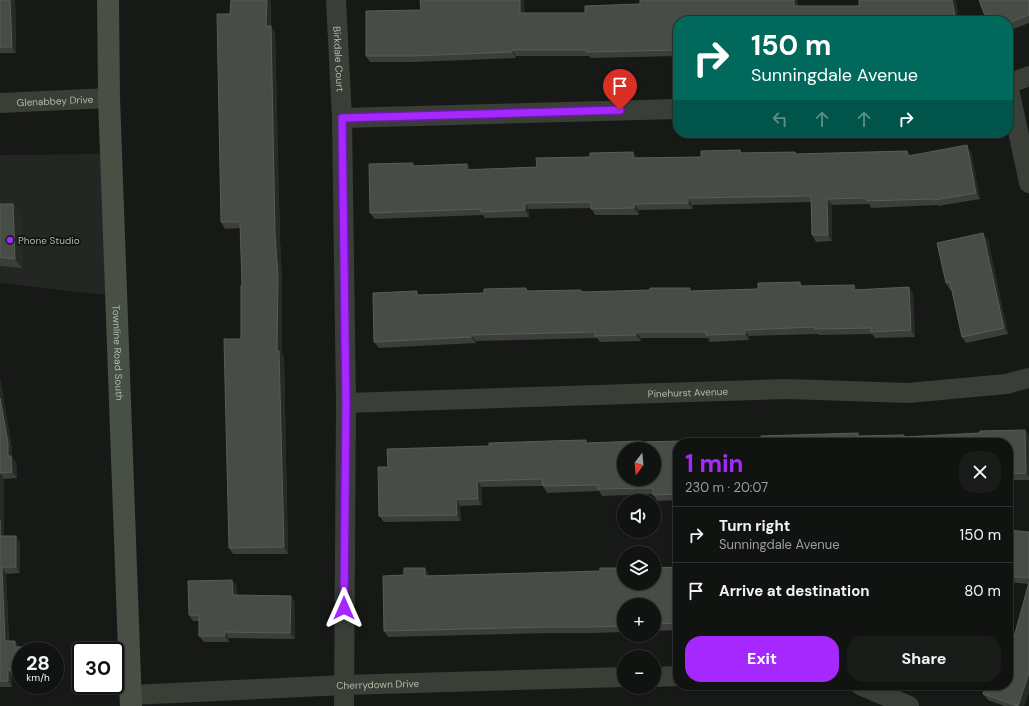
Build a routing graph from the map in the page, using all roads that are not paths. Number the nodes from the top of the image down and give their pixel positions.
1 (108, 0) edge
2 (336, 0) edge
3 (1029, 76) edge
4 (1013, 82) edge
5 (109, 98) junction
6 (0, 103) edge
7 (1013, 108) edge
8 (673, 109) edge
9 (342, 118) junction
10 (1029, 183) edge
11 (1029, 378) edge
12 (346, 403) junction
13 (661, 676) edge
14 (673, 676) edge
15 (617, 677) edge
16 (344, 685) junction
17 (872, 690) edge
18 (131, 701) edge
19 (344, 706) edge
20 (909, 706) edge

1 - 5 street, Townline Road South
2 - 9 street, Birkdale Court
3 - 4 street
5 - 6 street, Glenabbey Drive
5 - 18 street, Townline Road South
7 - 10 street
8 - 9 street
9 - 12 street, Birkdale Court
11 - 12 street, Pinehurst Avenue
12 - 16 street, Birkdale Court
13 - 14 street
15 - 16 street, Cherrydown Drive
16 - 18 street, Cherrydown Drive
16 - 19 street, Birkdale Court
17 - 20 street

